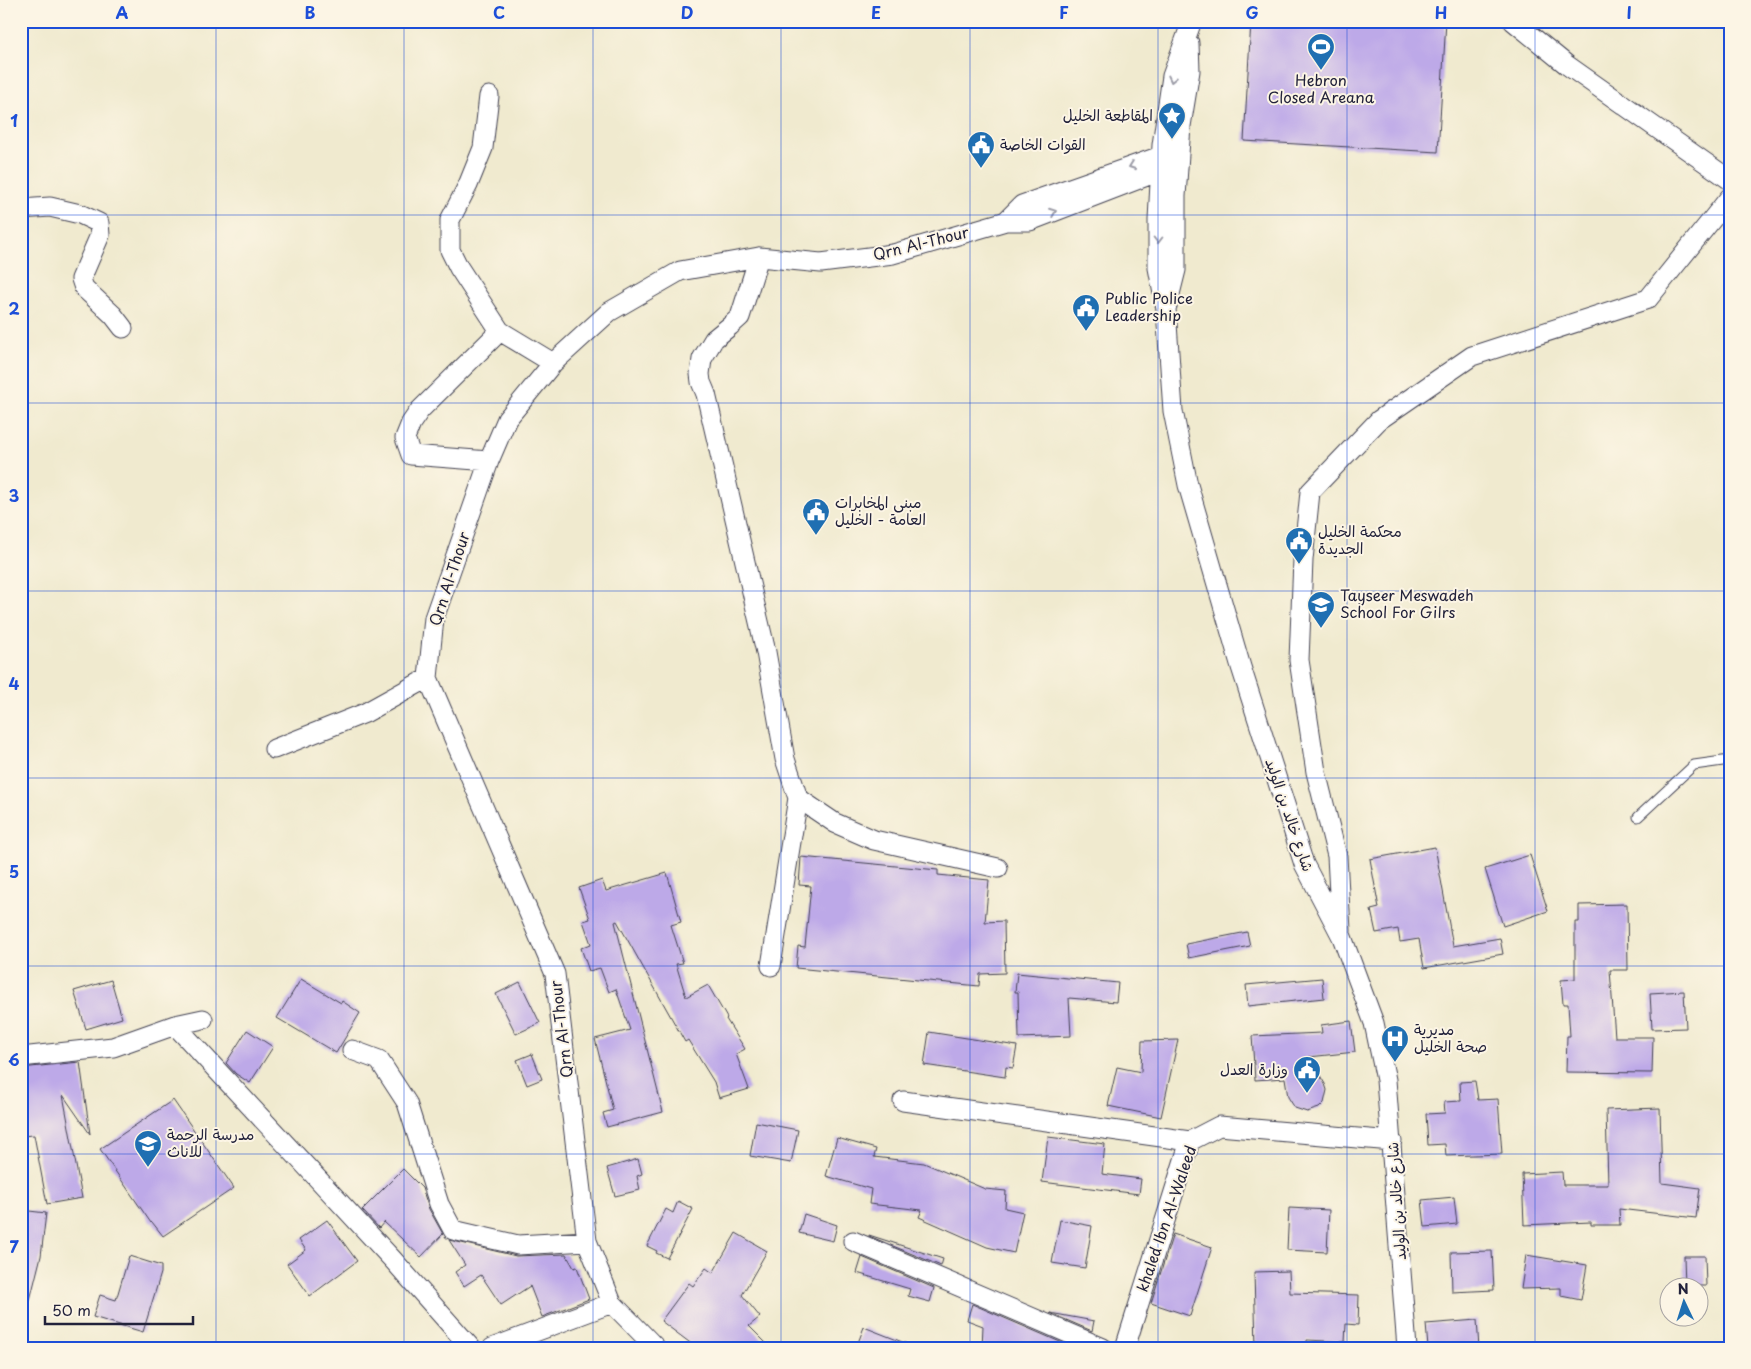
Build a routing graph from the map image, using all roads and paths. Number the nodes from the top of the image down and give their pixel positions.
1 (1513, 21) edge
2 (1191, 27) edge
3 (489, 96) dead end
4 (1167, 160) junction
5 (1730, 180) edge
6 (1730, 197) edge
7 (21, 209) edge
8 (759, 257) junction
9 (1166, 309) junction
10 (123, 328) dead end
11 (500, 331) junction
12 (553, 363) junction
13 (489, 461) junction
14 (428, 678) junction
15 (274, 749) dead end
16 (1730, 760) edge
17 (798, 798) junction
18 (1638, 817) dead end
19 (998, 868) dead end
20 (1342, 937) junction
21 (771, 966) dead end
22 (203, 1019) dead end
23 (175, 1025) junction
24 (352, 1050) dead end
25 (21, 1057) edge
26 (903, 1101) dead end
27 (1190, 1141) junction
28 (1392, 1141) junction
29 (586, 1241) junction
30 (853, 1241) dead end
31 (612, 1303) junction
32 (471, 1348) edge
33 (492, 1348) edge
34 (656, 1348) edge
35 (1103, 1348) edge
36 (1125, 1348) edge
37 (1407, 1348) edge

1 - 5 street
2 - 4 street
3 - 11 street
4 - 8 street, Qrn Al-Thour
4 -> 9 street
4 - 9 street
6 - 20 street
7 - 10 street
8 - 12 street, Qrn Al-Thour
8 - 17 street
9 - 20 street, شارع خالد بن الوليد
11 - 12 street
11 - 13 street
12 - 13 street, Qrn Al-Thour
13 - 14 street, Qrn Al-Thour
14 - 15 street
14 - 29 street, Qrn Al-Thour
16 - 18 lane
17 - 19 street
17 - 21 street
20 - 28 street, شارع خالد بن الوليد
22 - 23 street
23 - 25 street
23 - 32 street
24 - 29 street
26 - 27 street
27 - 28 street, khaled Ibn Al-Waleed
27 - 36 street, khaled Ibn Al-Waleed
28 - 37 street, شارع خالد بن الوليد
29 - 31 street, Qrn Al-Thour
30 - 35 street
31 - 33 street
31 - 34 street, Qrn Al-Thour

